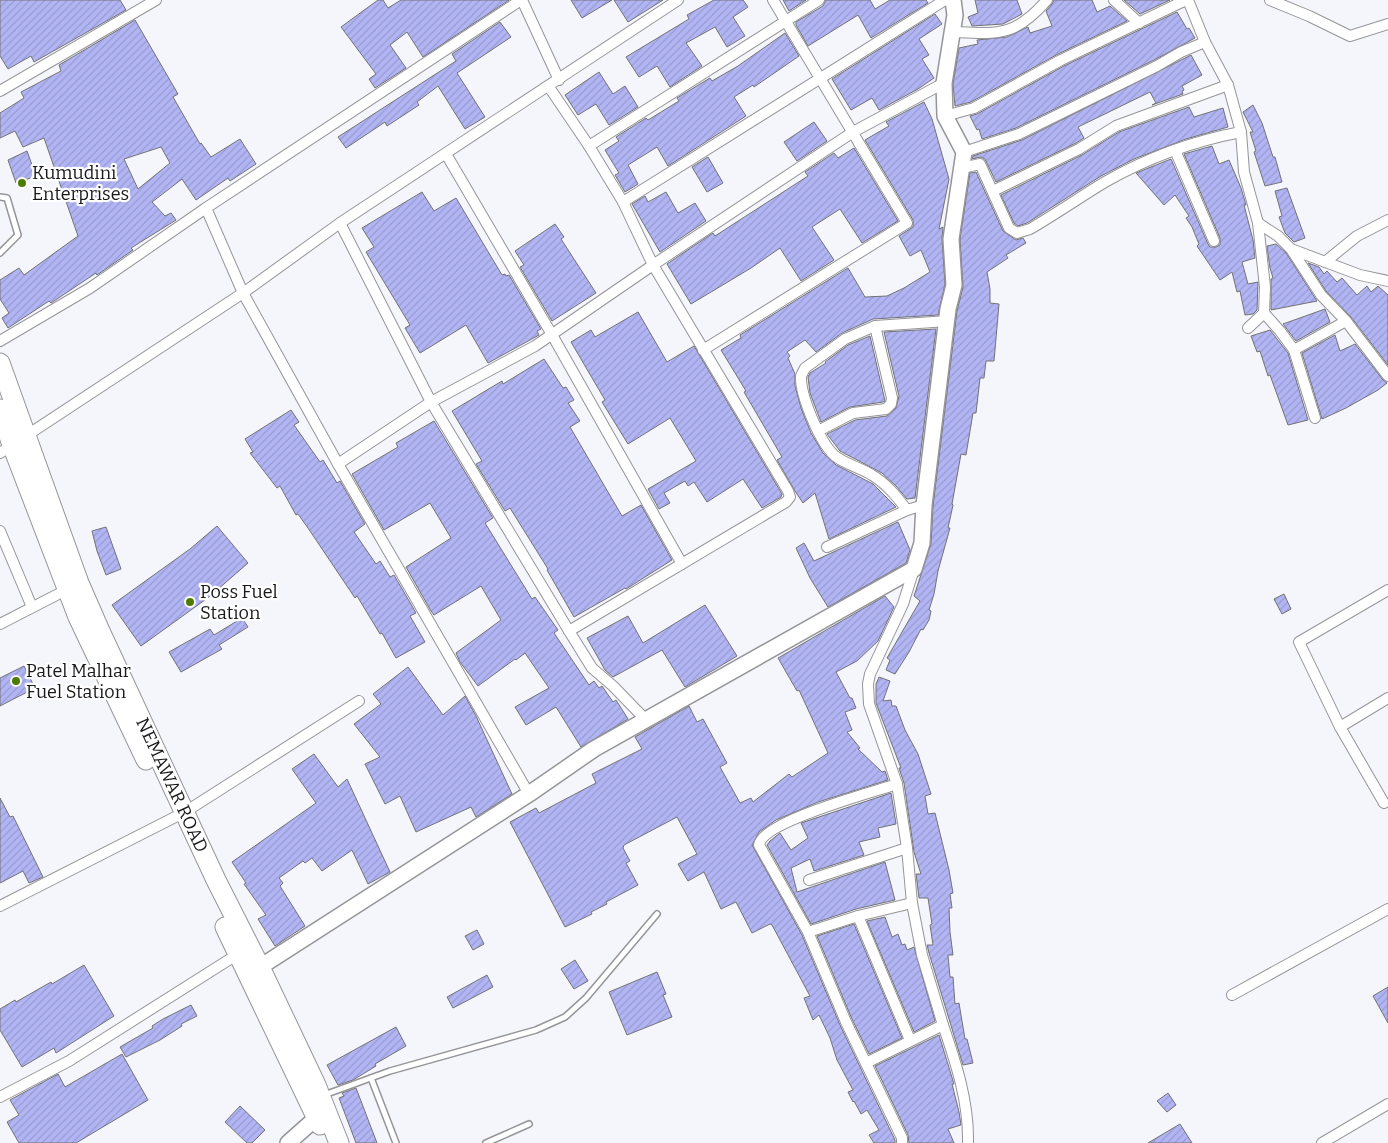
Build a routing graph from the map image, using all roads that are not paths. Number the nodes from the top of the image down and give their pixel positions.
1 (156, 0) edge
2 (522, 0) edge
3 (678, 0) edge
4 (773, 0) edge
5 (819, 0) edge
6 (945, 0) edge
7 (953, 0) edge
8 (1047, 0) edge
9 (1114, 0) edge
10 (1187, 0) edge
11 (1270, 0) edge
12 (785, 21) junction
13 (1139, 23) junction
14 (1388, 24) edge
15 (953, 32) junction
16 (1205, 42) junction
17 (821, 79) junction
18 (559, 80) junction
19 (944, 83) junction
20 (1228, 85) junction
21 (548, 87) junction
22 (0, 91) edge
23 (945, 116) junction
24 (853, 132) junction
25 (1240, 132) junction
26 (589, 146) junction
27 (1175, 150) junction
28 (964, 152) junction
29 (446, 154) junction
30 (962, 168) junction
31 (993, 191) junction
32 (0, 197) edge
33 (623, 202) junction
34 (206, 208) junction
35 (1388, 220) edge
36 (340, 223) junction
37 (1258, 223) junction
38 (1214, 241) dead end
39 (1292, 248) junction
40 (0, 253) edge
41 (1324, 262) junction
42 (653, 265) junction
43 (1388, 281) edge
44 (243, 292) junction
45 (1264, 313) junction
46 (948, 320) junction
47 (1346, 322) junction
48 (875, 326) junction
49 (1248, 328) dead end
50 (551, 333) junction
51 (0, 340) edge
52 (703, 350) junction
53 (1294, 350) junction
54 (0, 363) edge
55 (1388, 376) edge
56 (431, 402) junction
57 (0, 409) edge
58 (1315, 418) dead end
59 (818, 431) junction
60 (13, 445) edge
61 (338, 464) junction
62 (924, 505) junction
63 (908, 510) junction
64 (0, 531) edge
65 (827, 547) dead end
66 (682, 564) junction
67 (914, 569) junction
68 (73, 586) junction
69 (1388, 590) edge
70 (32, 607) junction
71 (0, 624) edge
72 (569, 631) junction
73 (1388, 698) edge
74 (359, 701) dead end
75 (646, 720) junction
76 (1340, 727) junction
77 (897, 784) junction
78 (529, 794) junction
79 (1386, 804) edge
80 (179, 815) junction
81 (908, 848) junction
82 (809, 880) dead end
83 (912, 904) junction
84 (0, 906) edge
85 (1388, 909) edge
86 (657, 914) dead end
87 (858, 916) junction
88 (808, 932) junction
89 (238, 954) junction
90 (260, 967) junction
91 (1232, 995) dead end
92 (943, 1025) junction
93 (910, 1040) junction
94 (866, 1063) junction
95 (371, 1078) junction
96 (0, 1096) edge
97 (1388, 1104) edge
98 (321, 1107) junction
99 (529, 1124) dead end
100 (288, 1143) edge
101 (326, 1143) edge
102 (339, 1143) edge
103 (396, 1143) edge
104 (486, 1143) edge
105 (902, 1143) edge
106 (968, 1143) edge
107 (1322, 1143) edge

1 - 22 street
2 - 18 street
2 - 34 street
3 - 18 street
4 - 12 street
5 - 12 street
6 - 17 street
7 - 15 street
8 - 15 street
9 - 13 street
10 - 13 street
10 - 16 street
11 - 14 street
12 - 17 street
12 - 26 street
13 - 23 street
15 - 19 street
16 - 20 street
16 - 28 street
17 - 24 street
17 - 33 street
18 - 21 street
19 - 23 street
19 - 24 street
20 - 25 street
20 - 31 street
21 - 26 street
21 - 29 street
23 - 28 street
24 - 42 street
24 - 52 street
25 - 27 street
25 - 37 street
26 - 33 street
27 - 31 street
27 - 38 street
28 - 30 street
29 - 36 street
29 - 50 street
30 - 31 street
30 - 46 street
32 - 40 lane
33 - 42 street
34 - 44 street
34 - 51 street
35 - 41 street
36 - 44 street
36 - 56 street
37 - 39 street
37 - 45 street
39 - 41 street
39 - 47 street
41 - 43 street
42 - 50 street
42 - 52 street
44 - 60 street
44 - 61 street
45 - 49 street
45 - 53 street
46 - 48 street
46 - 62 street
47 - 53 street
47 - 55 street
48 - 59 street
48 - 59 street
50 - 56 street
50 - 66 street
52 - 66 street
53 - 58 street
54 - 60 highway, NEMAWAR ROAD
56 - 61 street
56 - 72 street
57 - 60 highway, NEMAWAR ROAD
59 - 63 street
60 - 68 highway, NEMAWAR ROAD
61 - 78 street
62 - 63 street
62 - 67 street
63 - 65 street
64 - 70 street
66 - 72 street
67 - 75 street
67 - 77 street
68 - 70 street
68 - 80 highway, NEMAWAR ROAD
69 - 76 street
70 - 71 street
72 - 75 street
73 - 76 street
74 - 80 street
75 - 78 street
76 - 79 street
77 - 81 street
77 - 88 street
78 - 90 street
80 - 84 street
80 - 89 highway, NEMAWAR ROAD
80 - 90 highway, NEMAWAR ROAD
81 - 82 street
81 - 83 street
83 - 87 street
83 - 92 street
85 - 91 street
86 - 95 lane
87 - 88 street
87 - 93 street
88 - 94 street
89 - 96 street
89 - 98 highway, NEMAWAR ROAD
90 - 98 highway, NEMAWAR ROAD
92 - 93 street
92 - 106 street
93 - 94 street
94 - 105 street
95 - 98 lane
95 - 103 lane
97 - 107 street
98 - 100 street
98 - 101 highway, NEMAWAR ROAD
98 - 102 highway, NEMAWAR ROAD
99 - 104 lane

